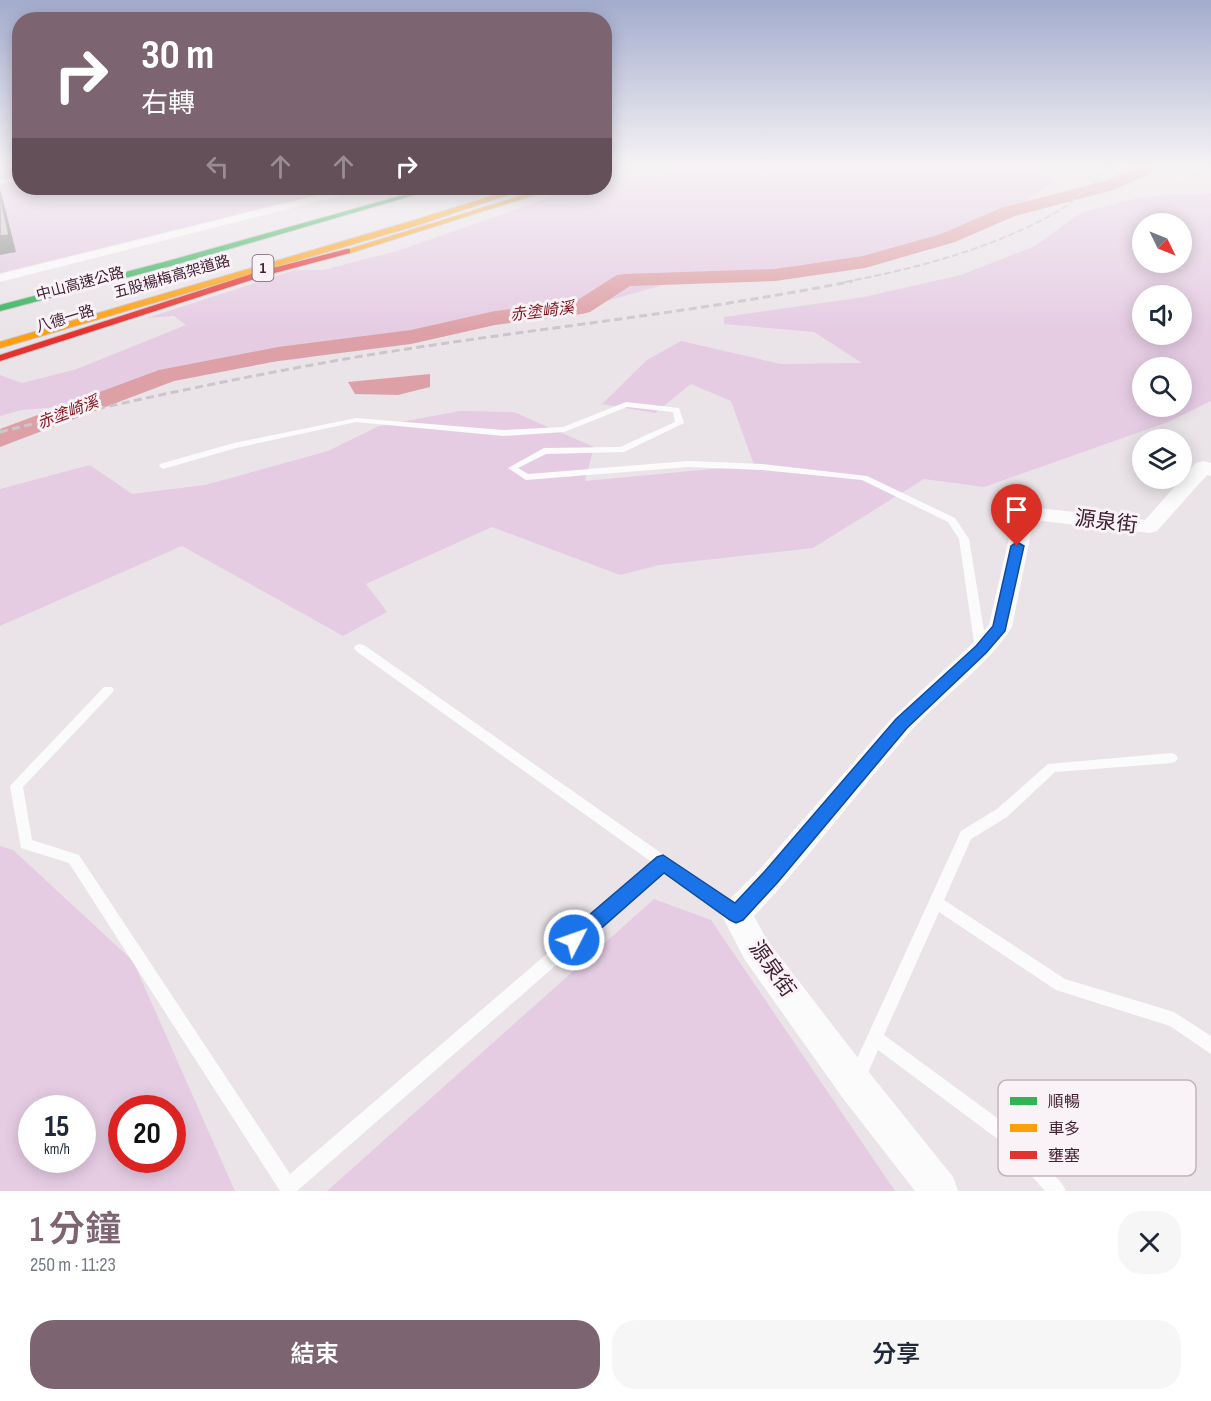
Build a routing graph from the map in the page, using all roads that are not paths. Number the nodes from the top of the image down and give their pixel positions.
1 (233, 220) edge
2 (266, 220) edge
3 (319, 220) edge
4 (426, 220) edge
5 (452, 220) edge
6 (333, 232) dead end
7 (204, 251) junction
8 (241, 257) dead end
9 (0, 278) edge
10 (30, 285) dead end
11 (3, 289) edge
12 (0, 308) edge
13 (46, 310) dead end
14 (0, 339) edge
15 (0, 345) edge
16 (0, 358) edge
17 (163, 466) dead end
18 (1211, 470) edge
19 (360, 648) dead end
20 (981, 649) junction
21 (108, 690) dead end
22 (1172, 758) dead end
23 (663, 863) junction
24 (936, 903) junction
25 (736, 914) junction
26 (875, 1038) junction
27 (1211, 1046) edge
28 (855, 1084) junction
29 (998, 1129) edge
30 (1044, 1176) edge
31 (939, 1191) edge
32 (1058, 1191) edge

1 - 9 street
2 - 11 main road, 五股楊梅高架道路
3 - 7 main road, 中山高速公路 / 1
4 - 15 main road, 五股楊梅高架道路 / 1
5 - 16 main road, 八德一路
6 - 14 main road, 1
7 - 10 main road
7 - 12 main road, 中山高速公路 / 1
8 - 13 main road, 中山高速公路 / 1
17 - 20 lane
18 - 20 street, 源泉街
19 - 23 lane
20 - 25 street, 源泉街
21 - 23 lane
22 - 24 lane
23 - 25 lane
24 - 26 lane
24 - 27 lane
25 - 28 street, 源泉街
26 - 28 lane
26 - 29 lane
28 - 31 street, 源泉街
30 - 32 lane

